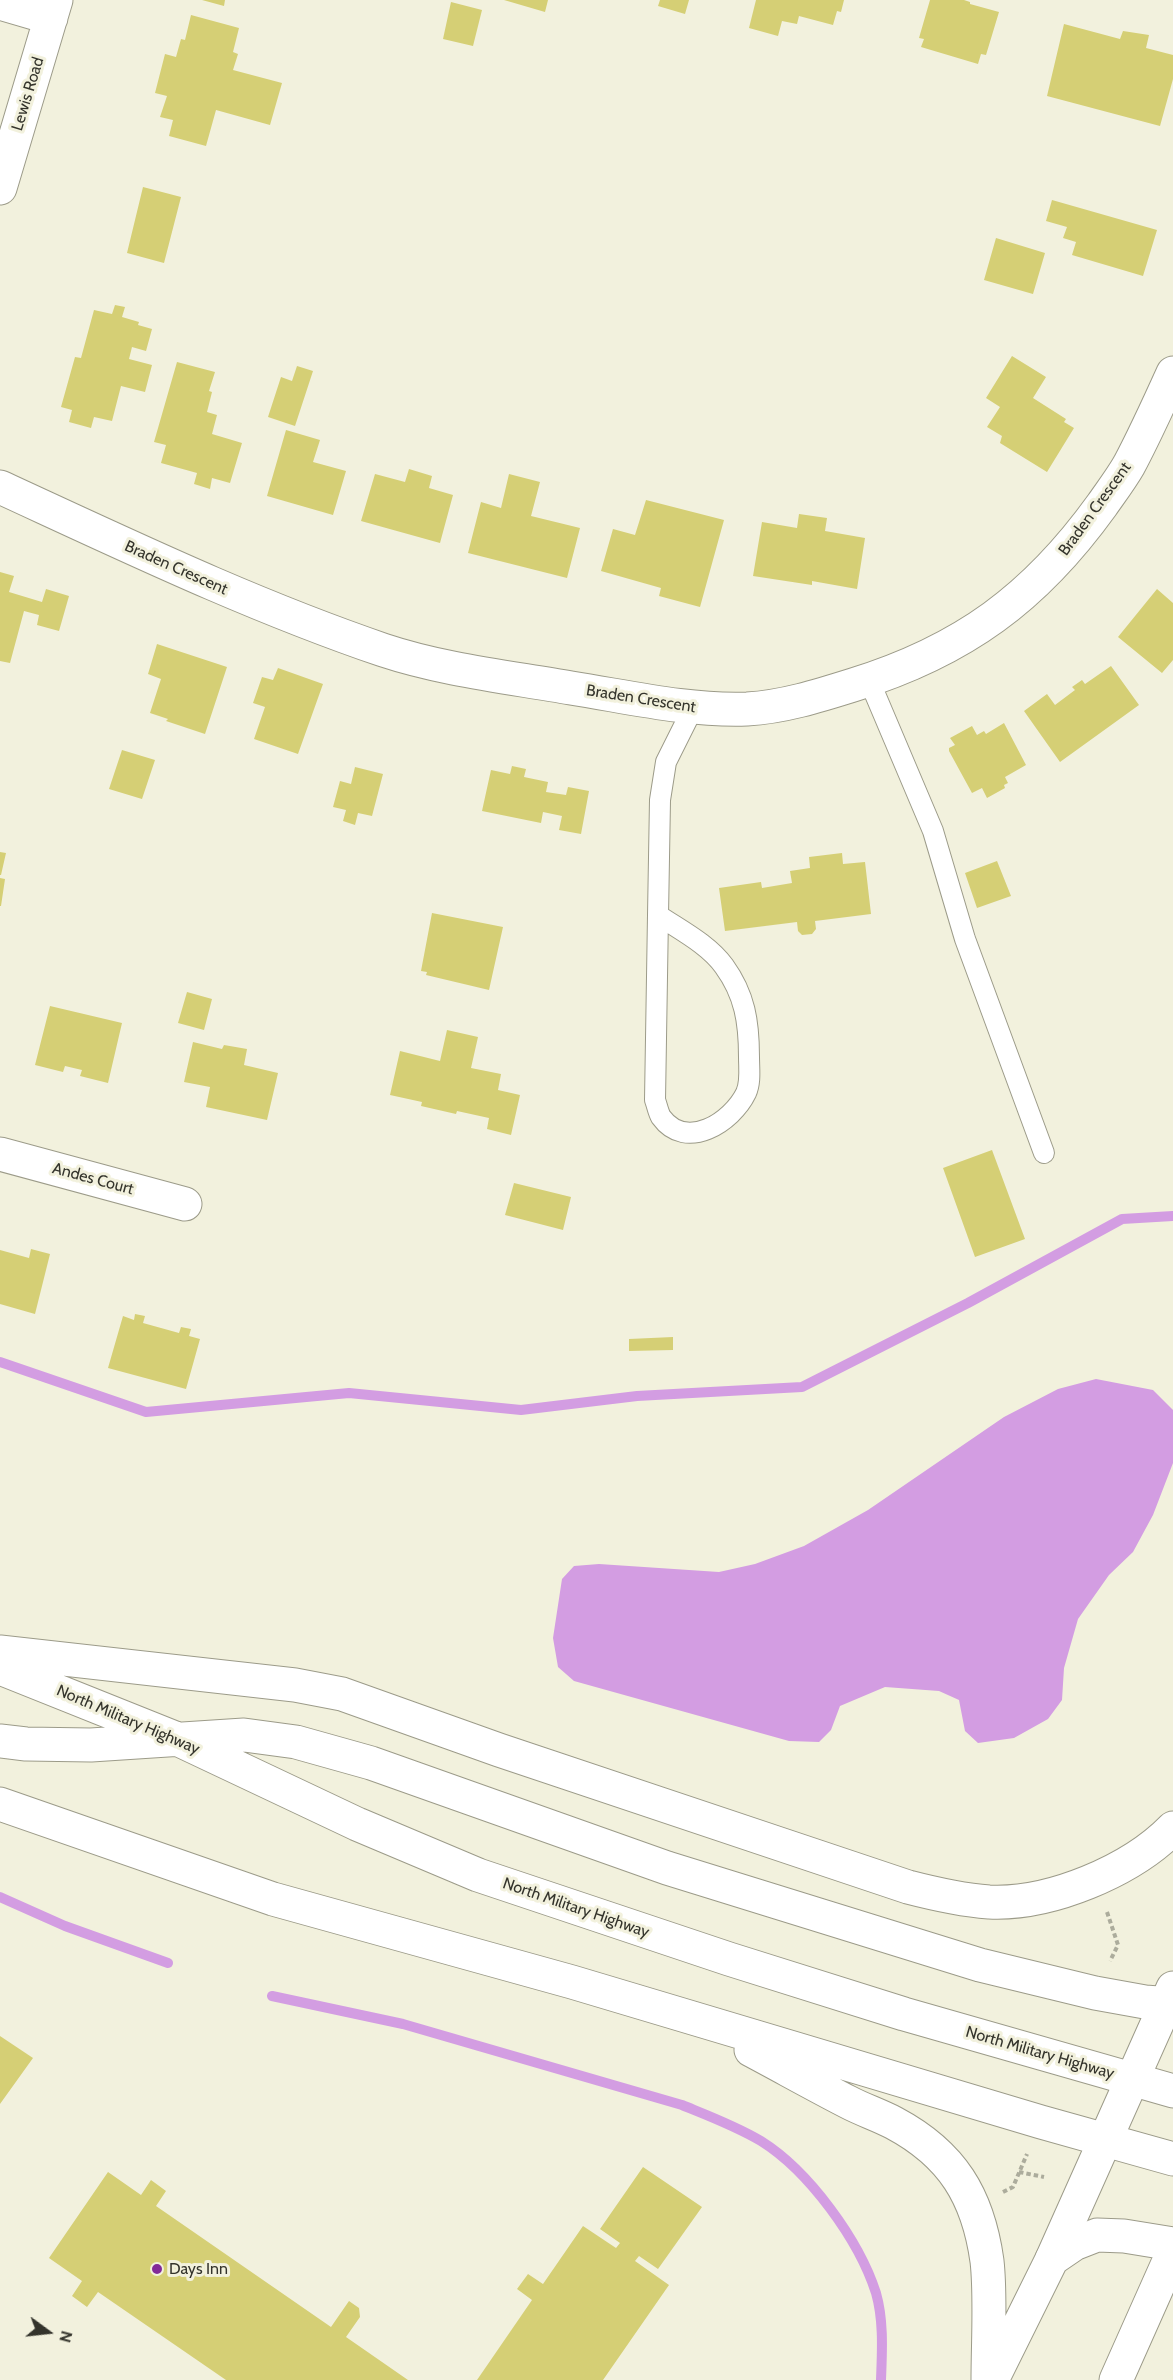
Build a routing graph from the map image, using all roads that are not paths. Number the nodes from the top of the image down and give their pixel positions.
1 (0, 3) edge
2 (54, 9) edge
3 (0, 188) edge
4 (1173, 373) edge
5 (0, 487) edge
6 (869, 680) junction
7 (693, 708) junction
8 (658, 915) junction
9 (1044, 1153) dead end
10 (0, 1154) edge
11 (185, 1204) dead end
12 (0, 1652) edge
13 (0, 1668) edge
14 (175, 1738) junction
15 (0, 1741) edge
16 (0, 1804) edge
17 (1173, 1828) edge
18 (1171, 1999) edge
19 (688, 2017) junction
20 (1132, 2080) junction
21 (1173, 2091) edge
22 (1105, 2140) junction
23 (1173, 2158) edge
24 (1173, 2244) edge
25 (1173, 2252) edge
26 (1052, 2259) junction
27 (990, 2380) edge
28 (1116, 2380) edge

1 - 2 main road
2 - 3 main road, Lewis Road
4 - 6 main road, Braden Crescent
5 - 7 main road, Braden Crescent
6 - 7 main road, Braden Crescent
6 - 9 lane
7 - 8 lane
8 - 8 lane
10 - 11 main road, Andes Court
12 - 17 main road
13 - 14 main road, North Military Highway
14 - 15 main road
14 - 18 main road
14 - 20 main road, North Military Highway
16 - 19 main road
18 - 20 main road
19 - 22 main road
19 - 27 main road
20 - 21 main road, North Military Highway
20 - 22 main road
22 - 23 main road
22 - 26 main road
24 - 26 main road
25 - 28 main road
26 - 27 main road

